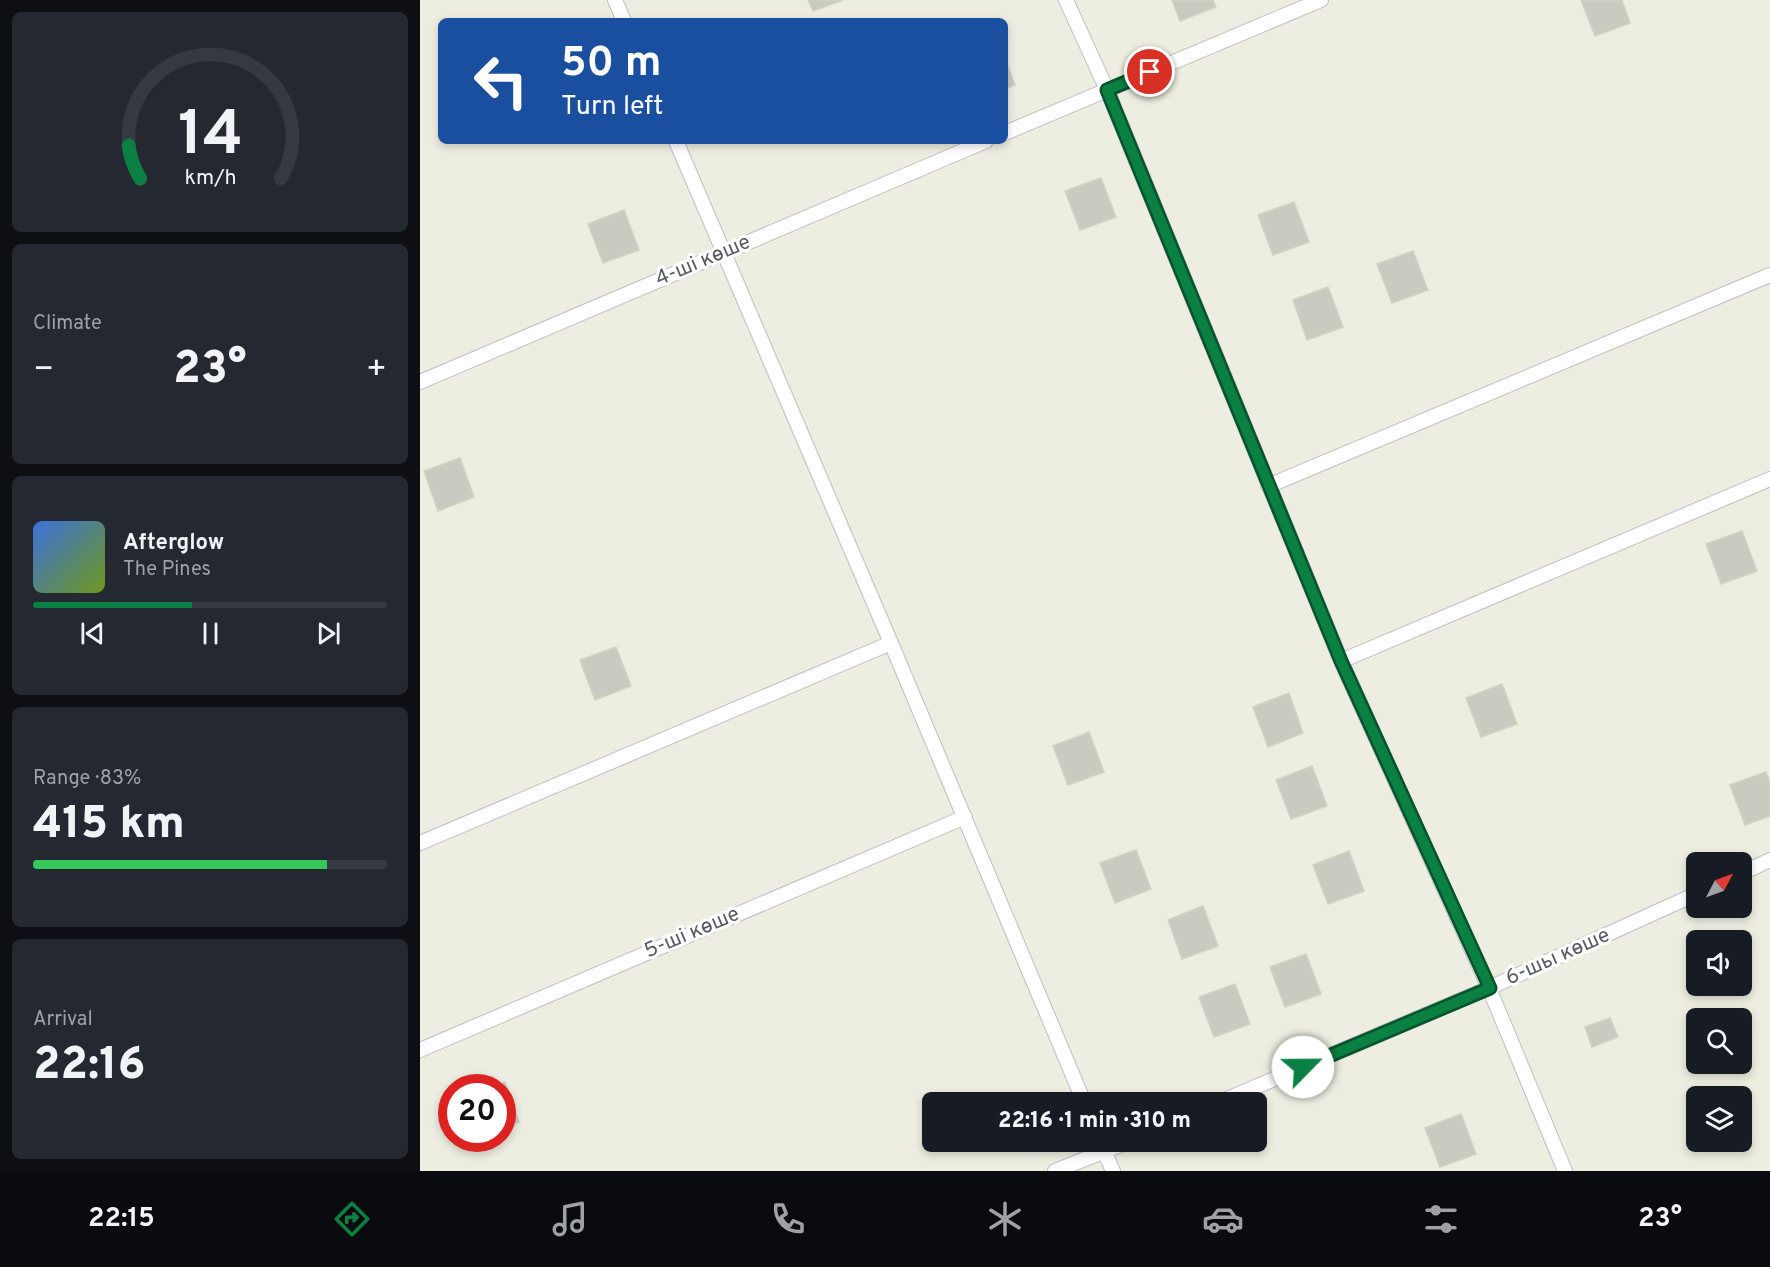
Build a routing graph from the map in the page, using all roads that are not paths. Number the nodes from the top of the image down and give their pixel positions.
1 (615, 0) edge
2 (1066, 0) edge
3 (1321, 0) edge
4 (623, 18) edge
5 (1107, 90) junction
6 (1008, 132) edge
7 (677, 144) edge
8 (979, 144) edge
9 (723, 252) junction
10 (1770, 275) edge
11 (420, 382) edge
12 (1770, 479) edge
13 (1268, 486) junction
14 (891, 643) junction
15 (1341, 661) junction
16 (965, 817) junction
17 (420, 843) edge
18 (1770, 860) edge
19 (1752, 868) edge
20 (1686, 899) edge
21 (1490, 988) junction
22 (420, 1050) edge
23 (1080, 1092) edge
24 (1244, 1092) edge
25 (1092, 1152) edge
26 (1104, 1152) edge
27 (1055, 1171) edge
28 (1113, 1171) edge
29 (1565, 1171) edge

1 - 4 lane
2 - 5 lane
3 - 5 lane
5 - 6 lane
5 - 13 lane
7 - 9 lane
8 - 9 lane, 4-ші көше
9 - 11 lane, 4-ші көше
9 - 14 lane
10 - 13 lane
12 - 15 lane
13 - 15 lane
14 - 16 lane
14 - 17 lane
15 - 21 lane
16 - 22 lane, 5-ші көше
16 - 23 lane
18 - 19 lane
20 - 21 lane, 6-шы көше
21 - 24 lane, 6-шы көше
21 - 29 lane
25 - 27 lane
26 - 28 lane

